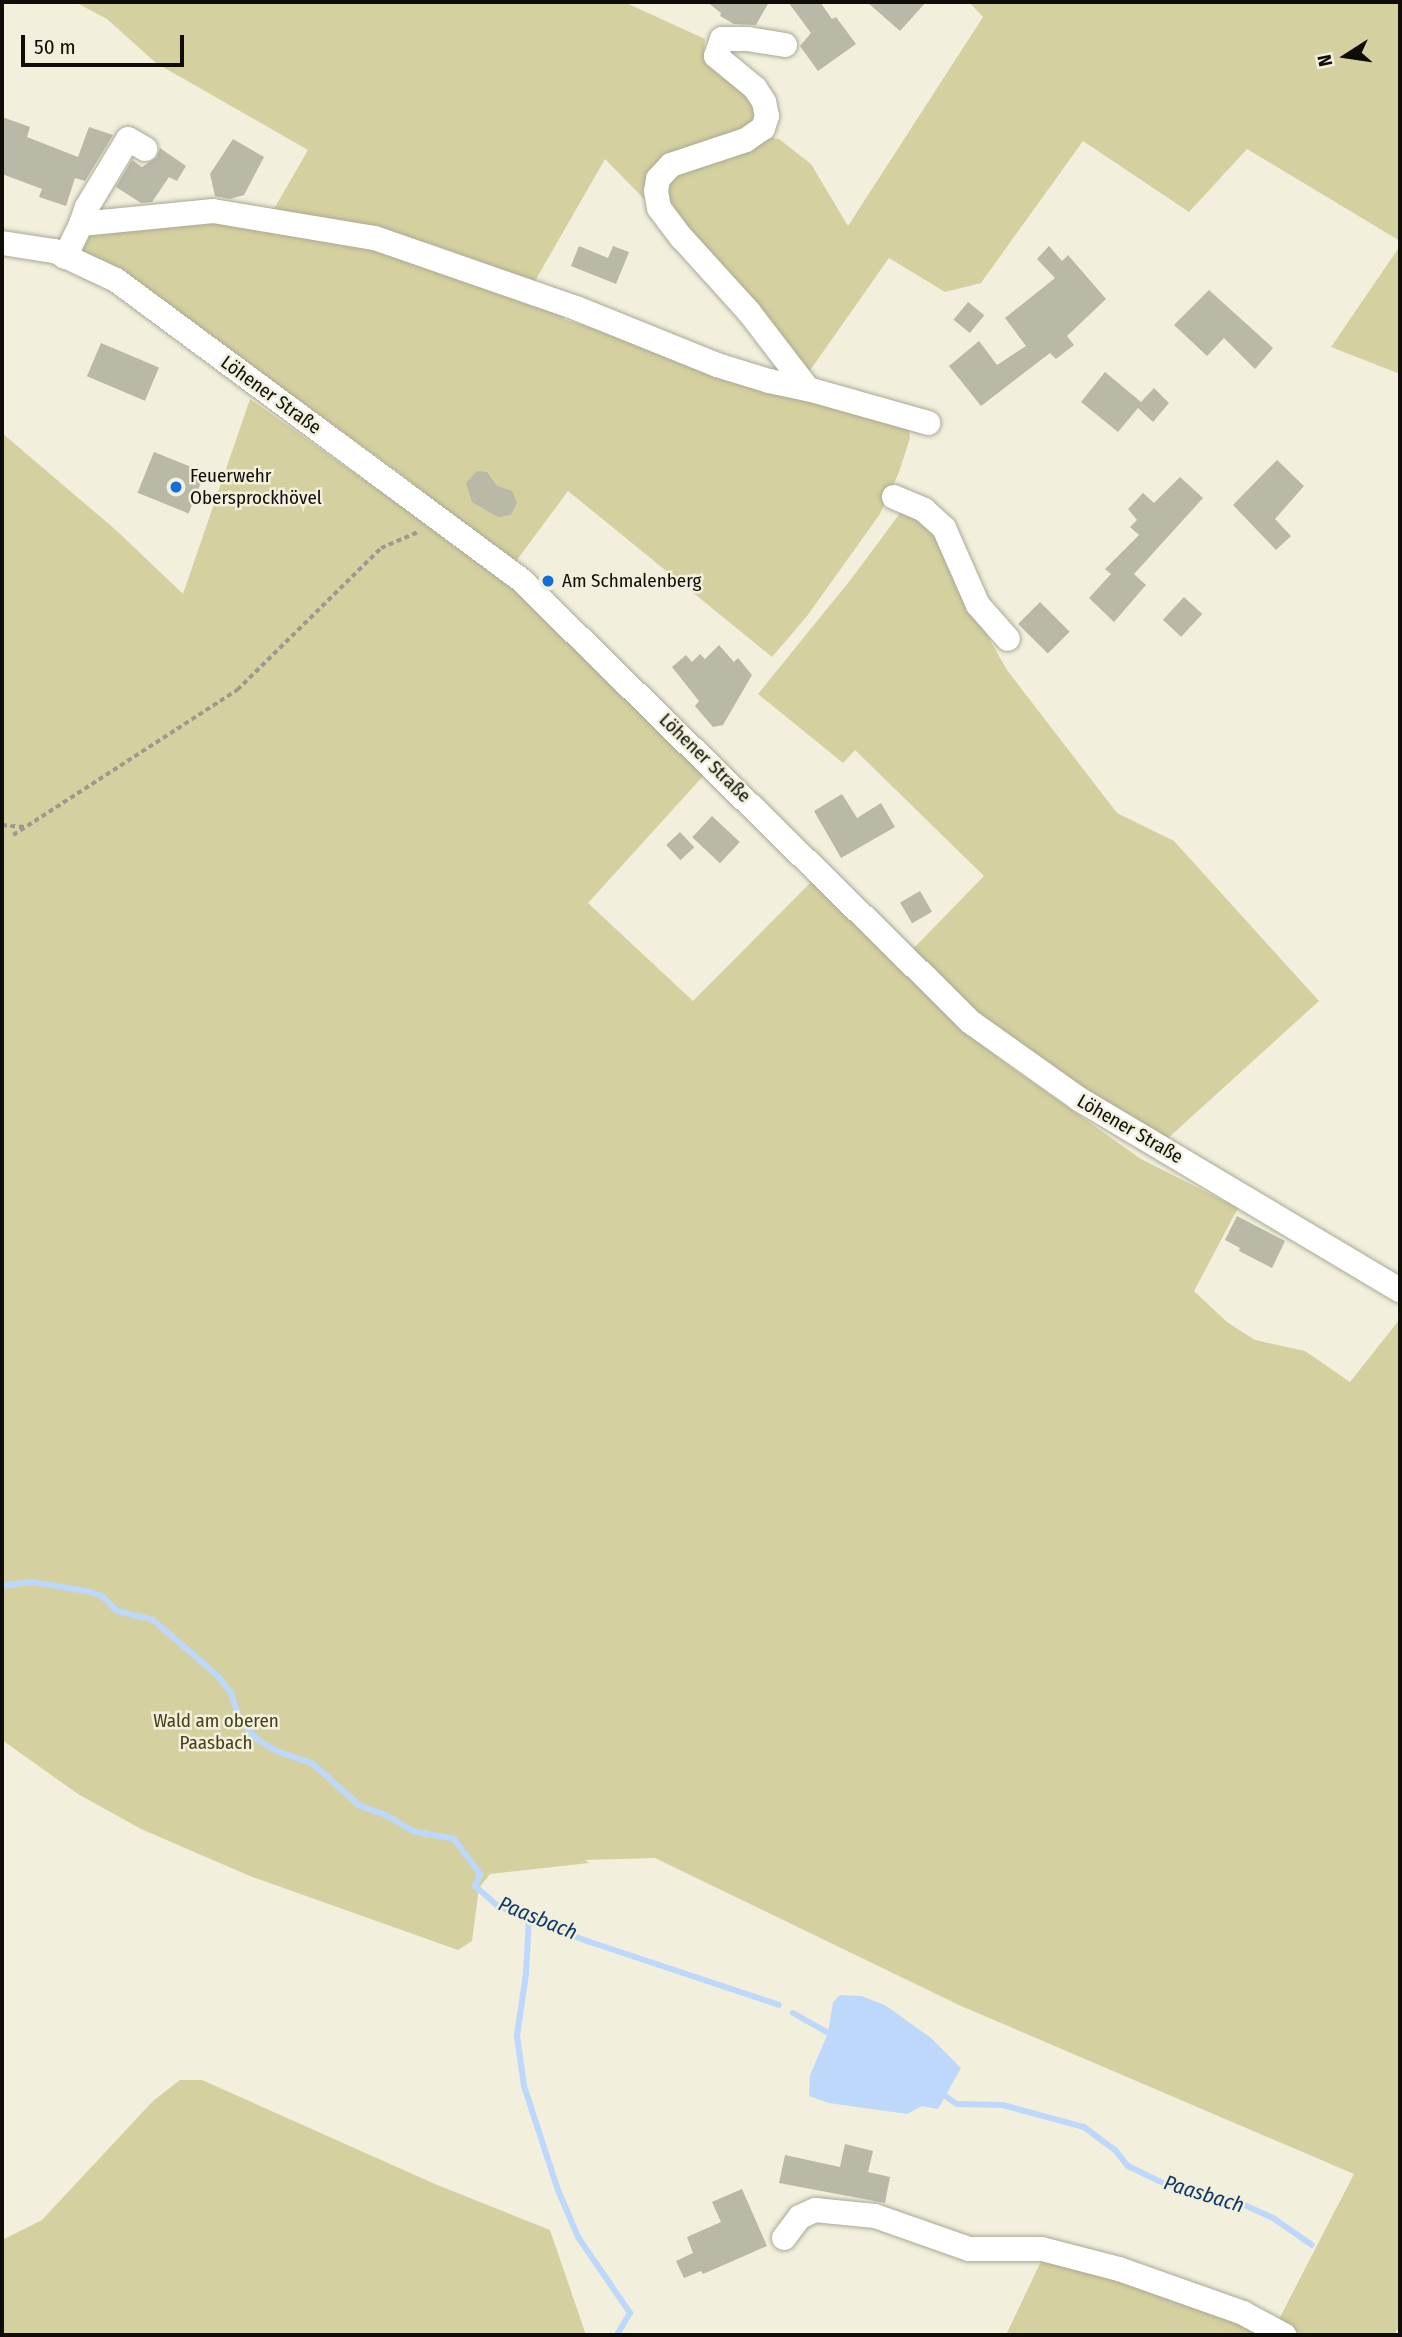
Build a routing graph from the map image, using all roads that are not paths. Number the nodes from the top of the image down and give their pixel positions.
1 (785, 45) dead end
2 (145, 149) dead end
3 (81, 224) junction
4 (2, 243) edge
5 (65, 257) junction
6 (808, 389) junction
7 (928, 423) dead end
8 (894, 497) dead end
9 (1008, 639) dead end
10 (1400, 1290) edge
11 (784, 2238) dead end
12 (1284, 2335) edge

1 - 6 street
2 - 3 street
3 - 5 street
3 - 6 street
4 - 5 street, Löhener Straße
5 - 10 street, Löhener Straße
6 - 7 street
8 - 9 street
11 - 12 street

